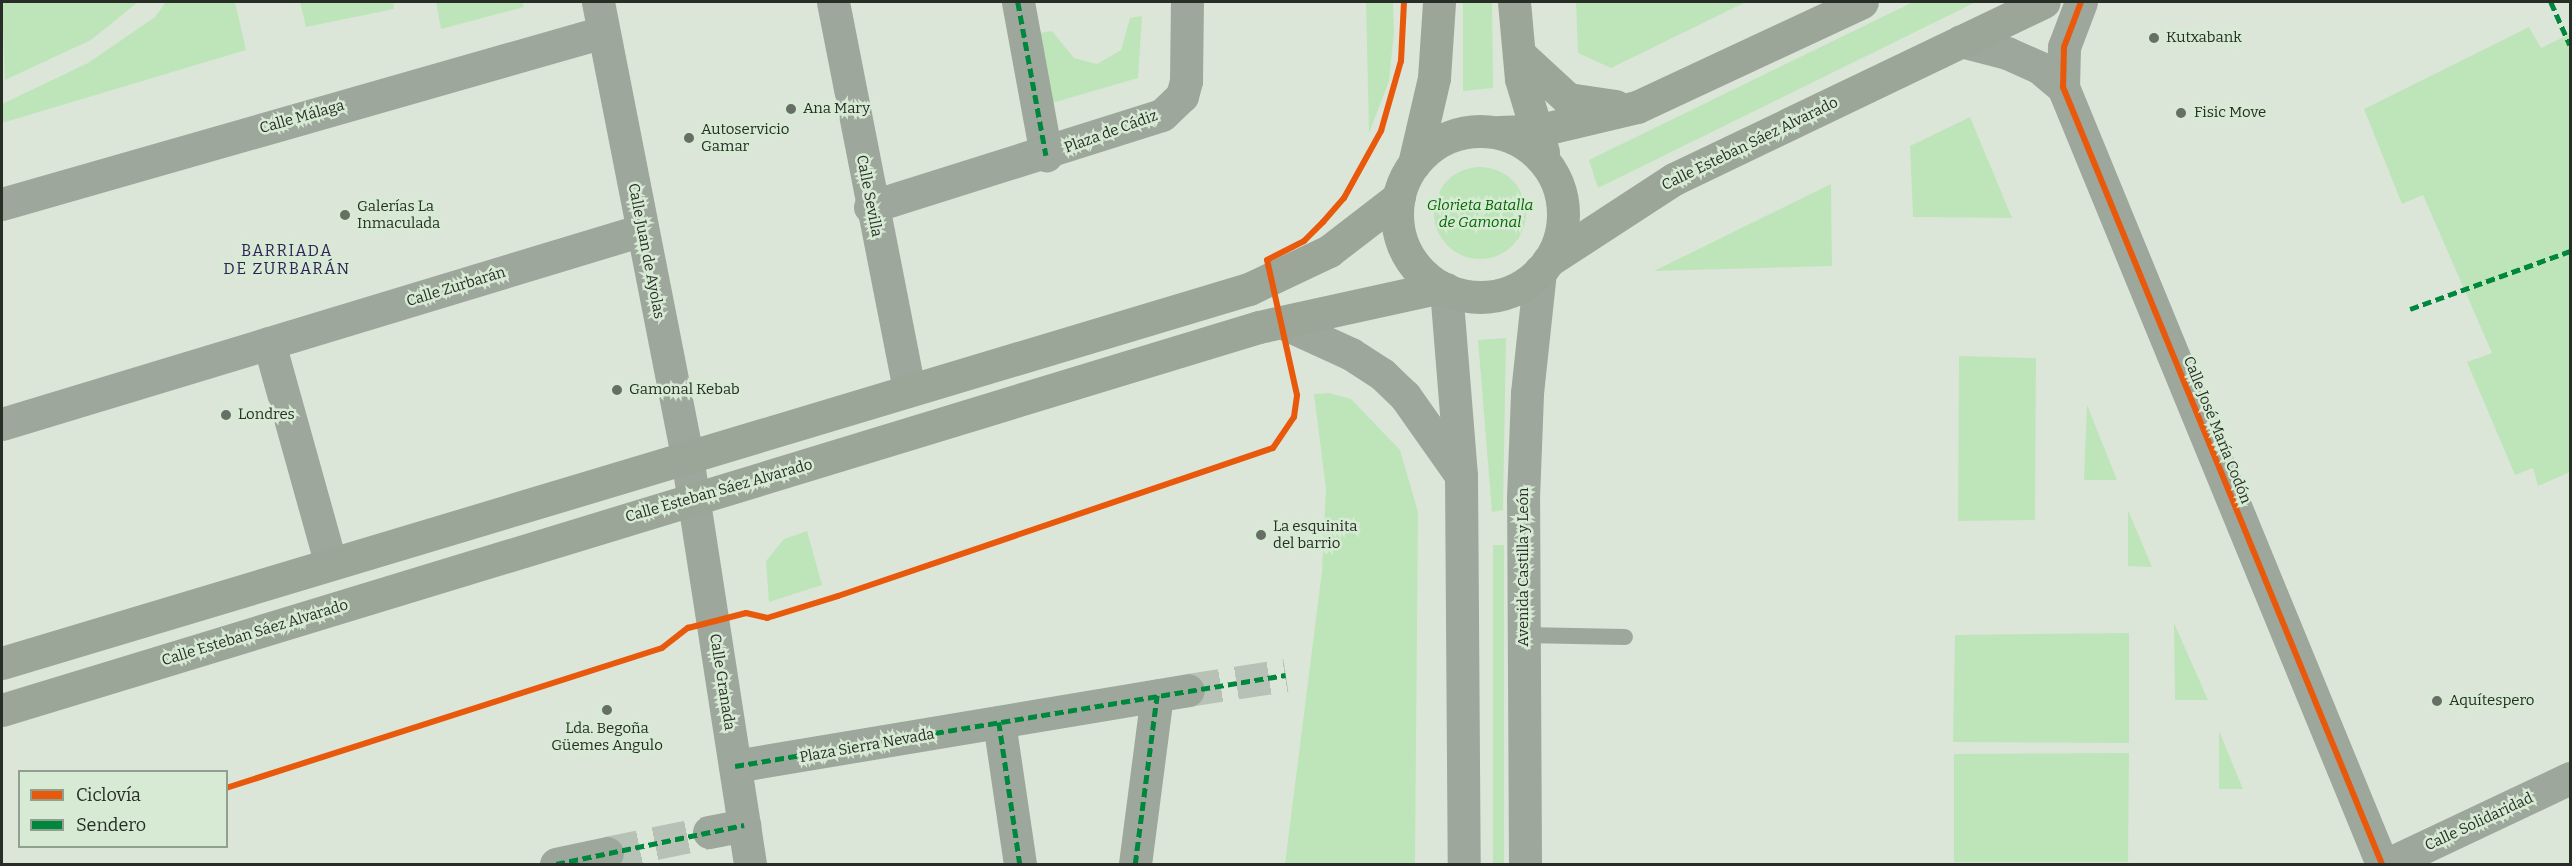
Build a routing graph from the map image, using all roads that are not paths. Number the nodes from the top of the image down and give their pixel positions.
1 (833, 2) edge
2 (1018, 2) edge
3 (1187, 2) edge
4 (1439, 2) edge
5 (1514, 2) edge
6 (1862, 2) edge
7 (2044, 2) edge
8 (2081, 2) edge
9 (600, 16) edge
10 (1961, 41) junction
11 (1519, 54) junction
12 (2063, 87) junction
13 (1637, 107) junction
14 (1536, 131) junction
15 (1497, 132) junction
16 (1046, 155) junction
17 (1414, 164) junction
18 (1550, 169) junction
19 (1399, 197) junction
20 (2, 204) edge
21 (870, 207) junction
22 (642, 230) junction
23 (1544, 266) junction
24 (1444, 288) junction
25 (1281, 322) junction
26 (269, 343) junction
27 (909, 390) junction
28 (2, 424) edge
29 (687, 457) junction
30 (1461, 475) junction
31 (694, 500) junction
32 (330, 562) junction
33 (1524, 635) junction
34 (1625, 637) dead end
35 (2, 663) edge
36 (2, 710) edge
37 (999, 722) junction
38 (735, 766) junction
39 (2571, 778) edge
40 (744, 825) junction
41 (709, 832) tunnel mouth
42 (750, 864) edge
43 (1020, 864) edge
44 (1135, 864) edge
45 (1464, 864) edge
46 (1525, 864) edge
47 (2382, 864) edge
48 (2388, 864) edge

1 - 21 street, Calle Sevilla
2 - 16 street, Plaza de Cádiz
3 - 16 street, Plaza de Cádiz
4 - 17 main road
5 - 11 main road
6 - 13 main road
7 - 10 main road, Calle Esteban Sáez Alvarado
8 - 12 street, Calle José María Codón
9 - 20 street, Calle Málaga
9 - 22 street, Calle Juan de Ayolas
10 - 12 street
10 - 23 main road, Calle Esteban Sáez Alvarado
11 - 13 main road
11 - 14 main road
12 - 47 street, Calle José María Codón
13 - 14 main road
14 - 15 main road
14 - 18 main road
15 - 17 main road
15 - 18 main road
16 - 21 street, Plaza de Cádiz
17 - 19 main road
18 - 23 main road
19 - 24 main road
19 - 27 main road
21 - 27 street, Calle Sevilla
22 - 26 street, Calle Zurbarán
22 - 29 street, Calle Juan de Ayolas
23 - 24 main road
23 - 33 street, Avenida Castilla y León
24 - 25 main road, Calle Esteban Sáez Alvarado
24 - 30 street
25 - 30 street
25 - 31 main road, Calle Esteban Sáez Alvarado
26 - 28 street, Calle Zurbarán
26 - 32 street
27 - 29 main road
29 - 31 street, Calle Juan de Ayolas
29 - 32 main road
30 - 45 street
31 - 36 main road, Calle Esteban Sáez Alvarado
31 - 38 street, Calle Granada
32 - 35 main road
33 - 34 lane
33 - 46 street, Avenida Castilla y León
37 - 38 street, Plaza Sierra Nevada
37 - 43 street
37 - 44 street, Plaza Sierra Nevada
38 - 40 street, Calle Granada
39 - 48 street, Calle Solidaridad
40 - 41 street
40 - 42 street, Calle Granada

